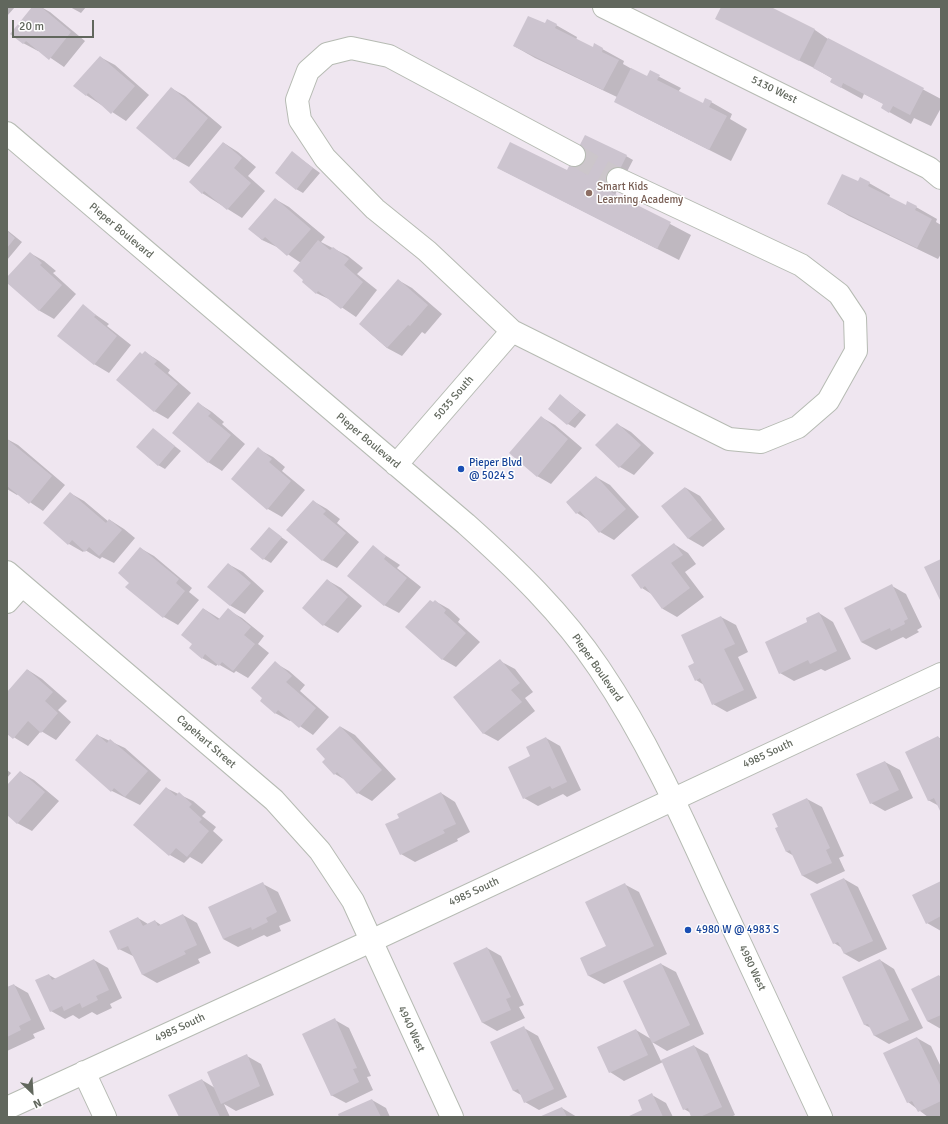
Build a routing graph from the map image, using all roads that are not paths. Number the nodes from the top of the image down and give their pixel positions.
1 (604, 7) edge
2 (7, 133) edge
3 (574, 155) tunnel mouth
4 (941, 178) edge
5 (618, 179) tunnel mouth
6 (512, 331) junction
7 (396, 465) junction
8 (15, 578) edge
9 (7, 602) edge
10 (941, 674) edge
11 (673, 798) junction
12 (370, 941) junction
13 (84, 1072) junction
14 (7, 1108) edge
15 (104, 1117) edge
16 (452, 1117) edge
17 (820, 1117) edge

1 - 4 street, 5130 West
2 - 7 street, Pieper Boulevard
3 - 6 street
5 - 6 street
6 - 7 street, 5035 South
7 - 11 street, Pieper Boulevard
8 - 9 street
8 - 12 street, Capehart Street
10 - 11 street, 4985 South
11 - 12 street, 4985 South
11 - 17 street, 4980 West
12 - 13 street, 4985 South
12 - 16 street, 4940 West
13 - 14 street, 4985 South
13 - 15 street

